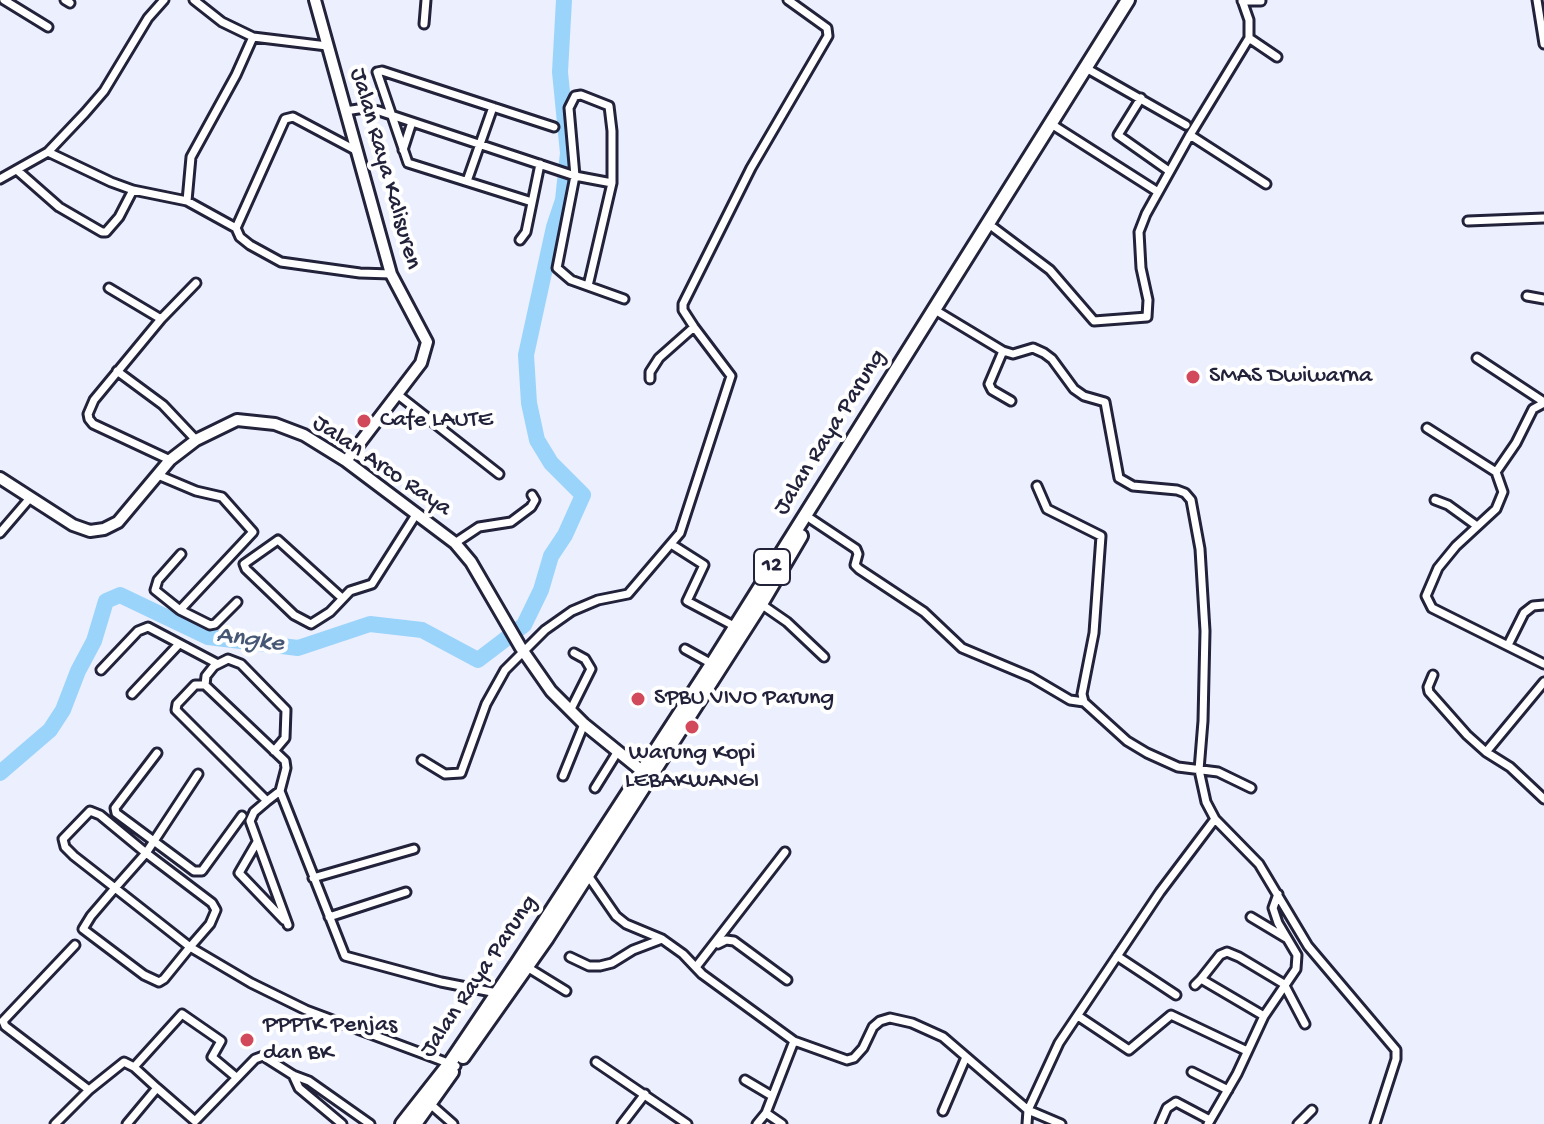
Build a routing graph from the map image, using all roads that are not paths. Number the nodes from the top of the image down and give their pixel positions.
1 (4, 0) edge
2 (164, 0) edge
3 (194, 0) edge
4 (315, 0) edge
5 (426, 0) edge
6 (788, 0) edge
7 (1128, 0) edge
8 (1134, 0) edge
9 (1537, 0) edge
10 (1242, 1) edge
11 (1261, 1) edge
12 (424, 24) dead end
13 (48, 27) dead end
14 (253, 37) junction
15 (1249, 38) junction
16 (1544, 44) edge
17 (327, 46) junction
18 (1277, 57) dead end
19 (1089, 69) junction
20 (1141, 98) junction
21 (493, 107) junction
22 (345, 111) junction
23 (389, 114) junction
24 (412, 122) junction
25 (1186, 125) dead end
26 (554, 127) dead end
27 (1056, 127) junction
28 (1190, 135) junction
29 (478, 145) junction
30 (48, 152) junction
31 (359, 152) junction
32 (402, 152) junction
33 (540, 164) junction
34 (18, 171) junction
35 (1169, 171) junction
36 (573, 175) junction
37 (0, 179) edge
38 (467, 181) junction
39 (612, 183) junction
40 (1266, 184) dead end
41 (133, 190) junction
42 (1158, 192) junction
43 (187, 201) junction
44 (532, 202) junction
45 (1544, 218) edge
46 (1468, 221) dead end
47 (236, 228) junction
48 (994, 228) junction
49 (520, 240) dead end
50 (391, 274) junction
51 (196, 283) dead end
52 (588, 286) junction
53 (109, 288) dead end
54 (1527, 296) dead end
55 (624, 299) dead end
56 (1544, 299) edge
57 (938, 312) junction
58 (161, 319) junction
59 (694, 327) junction
60 (1003, 351) junction
61 (1477, 358) dead end
62 (117, 371) junction
63 (650, 379) dead end
64 (397, 394) junction
65 (1011, 401) dead end
66 (1544, 403) edge
67 (1427, 428) dead end
68 (196, 440) junction
69 (170, 460) junction
70 (346, 461) junction
71 (1496, 472) junction
72 (499, 474) dead end
73 (158, 475) junction
74 (0, 478) edge
75 (1037, 486) dead end
76 (532, 495) dead end
77 (30, 498) junction
78 (1435, 500) dead end
79 (417, 513) junction
80 (811, 519) junction
81 (1477, 526) junction
82 (0, 533) edge
83 (455, 543) junction
84 (671, 544) junction
85 (181, 554) dead end
86 (342, 598) junction
87 (237, 602) dead end
88 (761, 604) junction
89 (1544, 605) edge
90 (180, 610) junction
91 (734, 626) junction
92 (179, 644) junction
93 (1508, 645) junction
94 (685, 649) dead end
95 (522, 650) junction
96 (574, 653) dead end
97 (824, 657) dead end
98 (1543, 661) edge
99 (218, 664) junction
100 (712, 664) junction
101 (101, 670) dead end
102 (1433, 675) dead end
103 (1544, 682) edge
104 (205, 685) junction
105 (132, 694) dead end
106 (1084, 702) junction
107 (570, 711) junction
108 (584, 724) junction
109 (274, 751) junction
110 (618, 751) junction
111 (1486, 752) junction
112 (157, 753) dead end
113 (422, 760) dead end
114 (1199, 770) junction
115 (642, 771) junction
116 (198, 774) dead end
117 (563, 776) dead end
118 (595, 788) dead end
119 (1251, 788) dead end
120 (280, 791) junction
121 (1544, 799) edge
122 (267, 801) junction
123 (242, 816) dead end
124 (1215, 819) junction
125 (154, 841) junction
126 (257, 842) junction
127 (414, 849) dead end
128 (785, 852) dead end
129 (146, 853) junction
130 (587, 874) junction
131 (313, 878) junction
132 (115, 888) junction
133 (406, 892) dead end
134 (1278, 894) junction
135 (329, 917) junction
136 (1251, 917) dead end
137 (542, 935) junction
138 (662, 939) junction
139 (1288, 939) junction
140 (716, 944) junction
141 (75, 945) dead end
142 (190, 947) junction
143 (1117, 956) junction
144 (570, 957) dead end
145 (527, 967) junction
146 (696, 967) junction
147 (787, 980) dead end
148 (1284, 984) junction
149 (566, 991) dead end
150 (497, 993) junction
151 (1176, 995) dead end
152 (1078, 1016) junction
153 (1264, 1016) junction
154 (1305, 1024) dead end
155 (794, 1041) junction
156 (1247, 1051) junction
157 (966, 1057) junction
158 (596, 1062) dead end
159 (453, 1064) junction
160 (134, 1067) junction
161 (1192, 1072) dead end
162 (293, 1075) junction
163 (236, 1077) junction
164 (745, 1080) dead end
165 (157, 1088) junction
166 (89, 1090) junction
167 (1228, 1090) junction
168 (322, 1092) junction
169 (645, 1094) junction
170 (772, 1096) junction
171 (313, 1100) junction
172 (427, 1101) junction
173 (1028, 1110) junction
174 (1312, 1110) dead end
175 (943, 1111) dead end
176 (766, 1113) junction
177 (1209, 1122) edge
178 (194, 1123) edge
179 (55, 1124) edge
180 (127, 1124) edge
181 (342, 1124) edge
182 (370, 1124) edge
183 (402, 1124) edge
184 (415, 1124) edge
185 (453, 1124) edge
186 (622, 1124) edge
187 (687, 1124) edge
188 (757, 1124) edge
189 (782, 1124) edge
190 (1027, 1124) edge
191 (1061, 1124) edge
192 (1160, 1124) edge
193 (1298, 1124) edge
194 (1375, 1124) edge

1 - 13 street
2 - 30 street
3 - 14 street
4 - 17 main road, Jalan Raya Kalisuren
5 - 12 street
6 - 59 street
7 - 19 highway, Jalan Raya Parung / 12
8 - 19 highway, Jalan Raya Parung / 12
9 - 16 street
10 - 11 street
10 - 15 street
14 - 17 street
14 - 43 street
15 - 18 street
15 - 28 street
17 - 22 main road, Jalan Raya Kalisuren
19 - 20 street
19 - 27 highway, Jalan Raya Parung / 12
19 - 57 highway, Jalan Raya Parung / 12
20 - 25 street
20 - 35 street
21 - 23 street
21 - 26 street
21 - 29 street
22 - 23 street
22 - 31 main road, Jalan Raya Kalisuren
23 - 24 street
23 - 32 street
24 - 29 street
24 - 32 street
27 - 42 street
27 - 48 highway, Jalan Raya Parung / 12
28 - 35 street
28 - 40 street
29 - 33 street
29 - 38 street
30 - 34 street
30 - 41 street
31 - 47 street
31 - 50 main road, Jalan Raya Kalisuren
32 - 38 street
33 - 36 street
33 - 44 street
34 - 37 street
34 - 41 street
35 - 42 street
36 - 39 street
36 - 39 street
36 - 52 street
38 - 44 street
39 - 52 street
41 - 43 street
42 - 48 street
43 - 47 street
44 - 49 street
45 - 46 street
47 - 50 street
48 - 57 highway, Jalan Raya Parung / 12
50 - 64 main road, Jalan Raya Kalisuren
51 - 58 street
52 - 55 street
53 - 58 street
54 - 56 street
57 - 60 street
57 - 80 highway, Jalan Raya Parung / 12
57 - 91 highway, Jalan Raya Parung / 12
58 - 62 street
59 - 63 street
59 - 84 street
60 - 65 street
60 - 114 street
61 - 66 street
62 - 68 street
62 - 69 street
64 - 70 main road, Jalan Raya Kalisuren
64 - 72 street
66 - 71 street
67 - 71 street
68 - 69 main road, Jalan Arco Raya
68 - 70 main road, Jalan Arco Raya
69 - 73 main road, Jalan Arco Raya
70 - 79 main road, Jalan Arco Raya
71 - 81 street
73 - 77 main road, Jalan Arco Raya
73 - 90 street
74 - 77 main road, Jalan Arco Raya
75 - 106 street
76 - 83 street
77 - 82 street
78 - 81 street
79 - 83 main road, Jalan Arco Raya
79 - 86 street
80 - 88 highway, Jalan Raya Parung / 12
80 - 106 street
81 - 93 street
83 - 95 main road, Jalan Arco Raya
84 - 91 street
84 - 95 street
85 - 90 street
86 - 86 street
87 - 90 street
88 - 97 street
88 - 130 highway, Jalan Raya Parung / 12
89 - 93 street
91 - 100 highway, Jalan Raya Parung / 12
92 - 99 street
92 - 101 street
92 - 105 street
93 - 98 street
94 - 100 street
95 - 107 main road
95 - 113 street
96 - 107 street
99 - 104 street
99 - 109 street
100 - 115 highway, Jalan Raya Parung / 12
102 - 111 street
103 - 111 street
104 - 109 street
104 - 122 street
106 - 114 street
107 - 108 main road
108 - 110 main road
108 - 117 street
109 - 120 street
110 - 115 main road
110 - 118 street
111 - 121 street
112 - 125 street
114 - 119 street
114 - 124 street
115 - 137 highway, Jalan Raya Parung / 12
116 - 125 street
120 - 122 street
120 - 131 street
122 - 126 street
123 - 125 street
124 - 134 street
124 - 143 street
125 - 129 street
126 - 126 street
127 - 131 street
128 - 140 street
129 - 132 street
129 - 132 street
129 - 142 street
130 - 137 highway, Jalan Raya Parung / 12
130 - 138 street
131 - 135 street
132 - 142 street
132 - 142 street
133 - 135 street
134 - 139 street
134 - 194 street
135 - 150 street
136 - 139 street
137 - 145 highway, Jalan Raya Parung / 12
137 - 150 highway, Jalan Raya Parung / 12
138 - 144 street
138 - 146 street
139 - 148 street
140 - 146 street
140 - 147 street
141 - 166 street
142 - 159 street
143 - 151 street
143 - 152 street
145 - 149 street
145 - 159 highway, Jalan Raya Parung / 12
146 - 155 street
148 - 153 street
148 - 153 street
148 - 154 street
150 - 159 highway, Jalan Raya Parung / 12
152 - 156 street
152 - 173 street
153 - 156 street
155 - 157 street
155 - 170 street
156 - 167 street
157 - 173 street
157 - 175 street
158 - 169 street
159 - 172 highway, Jalan Raya Parung / 12
160 - 163 street
160 - 165 street
160 - 166 street
161 - 167 street
162 - 163 street
162 - 168 street
162 - 171 street
163 - 178 street
164 - 170 street
165 - 178 street
165 - 180 street
166 - 179 street
167 - 177 street
168 - 171 street
168 - 182 street
169 - 186 street
169 - 187 street
170 - 176 street
171 - 181 street
172 - 183 highway, Jalan Raya Parung / 12
172 - 184 highway, Jalan Raya Parung / 12
172 - 185 street
173 - 190 street
173 - 191 street
174 - 193 street
176 - 188 street
176 - 189 street
177 - 192 street

